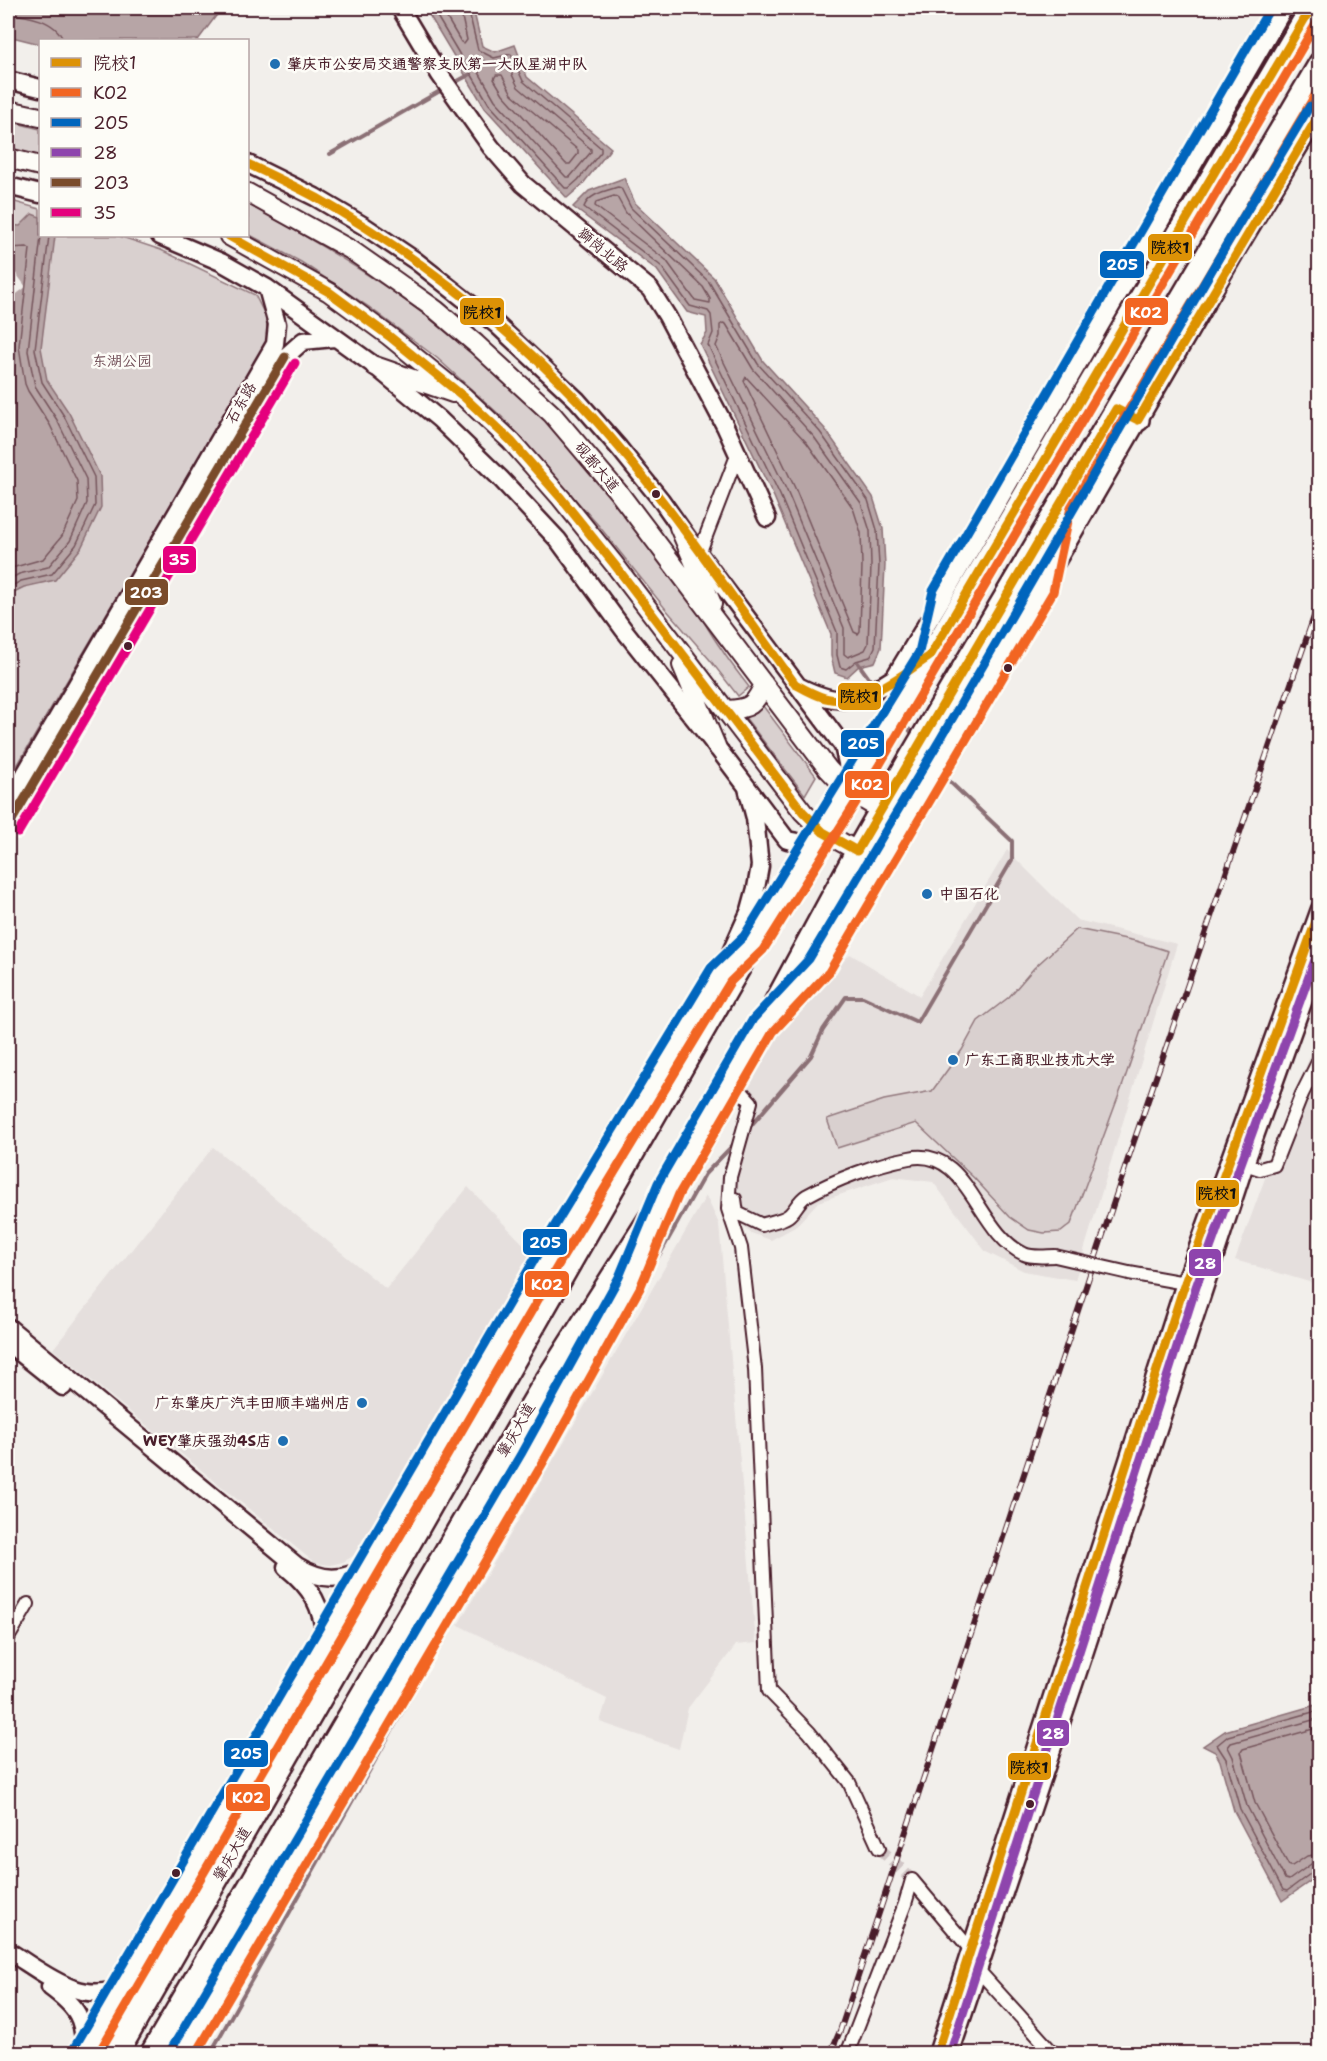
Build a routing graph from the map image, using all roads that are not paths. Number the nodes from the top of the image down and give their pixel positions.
1 (400, 8) edge
2 (1284, 8) edge
3 (1311, 8) edge
4 (1320, 63) edge
5 (8, 80) edge
6 (39, 88) edge
7 (8, 110) edge
8 (1320, 112) edge
9 (39, 117) edge
10 (8, 158) edge
11 (249, 164) edge
12 (39, 166) edge
13 (8, 186) edge
14 (39, 194) edge
15 (255, 196) edge
16 (231, 237) edge
17 (176, 240) edge
18 (267, 288) junction
19 (334, 338) junction
20 (280, 351) junction
21 (375, 366) junction
22 (464, 397) junction
23 (1116, 410) junction
24 (1138, 420) junction
25 (738, 453) junction
26 (1060, 504) junction
27 (767, 518) dead end
28 (679, 527) junction
29 (699, 554) junction
30 (1043, 586) junction
31 (943, 597) junction
32 (722, 628) junction
33 (674, 644) junction
34 (930, 656) junction
35 (894, 678) junction
36 (764, 684) junction
37 (795, 684) junction
38 (727, 710) junction
39 (716, 746) junction
40 (747, 788) junction
41 (849, 791) junction
42 (8, 803) edge
43 (880, 810) junction
44 (8, 827) edge
45 (823, 832) junction
46 (857, 851) junction
47 (1320, 909) edge
48 (753, 944) junction
49 (1320, 955) edge
50 (721, 974) junction
51 (710, 1020) junction
52 (763, 1025) junction
53 (1320, 1058) edge
54 (731, 1080) junction
55 (1245, 1164) junction
56 (730, 1178) junction
57 (668, 1189) junction
58 (1185, 1283) junction
59 (8, 1327) edge
60 (8, 1343) edge
61 (368, 1567) junction
62 (28, 1604) dead end
63 (8, 1638) edge
64 (326, 1639) junction
65 (272, 1731) junction
66 (257, 1810) junction
67 (879, 1848) tunnel mouth
68 (971, 1950) junction
69 (8, 1951) edge
70 (8, 1962) edge
71 (978, 1970) junction
72 (124, 1985) junction
73 (67, 1993) junction
74 (84, 2054) edge
75 (117, 2054) edge
76 (151, 2054) edge
77 (182, 2054) edge
78 (847, 2054) edge
79 (937, 2054) edge
80 (950, 2054) edge
81 (1053, 2054) edge

1 - 25 street, 獅岗北路
2 - 31 street
3 - 34 highway, 肇庆大道
4 - 23 highway, 肇庆大道
5 - 6 street
7 - 9 main road
8 - 24 street
10 - 12 main road
11 - 28 street
13 - 14 street
15 - 32 main road, 砚都大道
16 - 22 main road
17 - 18 street
18 - 19 street
18 - 20 street
19 - 20 street
19 - 21 street
20 - 42 street, 石东路
20 - 44 street, 石东路
21 - 22 main road
21 - 39 street
22 - 33 main road
23 - 24 highway
23 - 26 highway, 肇庆大道
24 - 30 street
25 - 27 street, 獅岗北路
25 - 29 street
26 - 30 highway
26 - 43 highway, 肇庆大道
28 - 29 street
28 - 32 main road
29 - 37 street
30 - 52 street
31 - 34 street
31 - 35 street
32 - 36 main road, 砚都大道
33 - 38 main road
33 - 39 main road
34 - 35 street
34 - 41 highway, 肇庆大道
35 - 37 street
36 - 38 main road
36 - 41 main road, 砚都大道
37 - 41 street
38 - 45 main road
39 - 40 street
40 - 45 street
40 - 50 street
41 - 43 main road, 砚都大道
41 - 45 highway, 肇庆大道
43 - 46 highway, 肇庆大道
45 - 46 main road
45 - 48 highway, 肇庆大道
46 - 52 highway, 肇庆大道
47 - 58 street
48 - 50 street
48 - 51 highway, 肇庆大道
49 - 55 street
50 - 51 street
50 - 61 street
51 - 66 highway, 肇庆大道
52 - 54 highway, 肇庆大道
53 - 55 street
54 - 56 street
54 - 57 highway, 肇庆大道
55 - 71 street
56 - 58 street, bridge
56 - 67 street
57 - 76 highway, 肇庆大道
57 - 77 street
58 - 68 street
59 - 61 street
60 - 64 street
61 - 64 street
62 - 63 street
64 - 65 street
65 - 66 highway
65 - 72 street
66 - 75 highway, 肇庆大道
68 - 78 street
68 - 79 street
69 - 73 street
70 - 73 street
71 - 80 street
71 - 81 street
72 - 73 street
72 - 74 street
73 - 74 street

